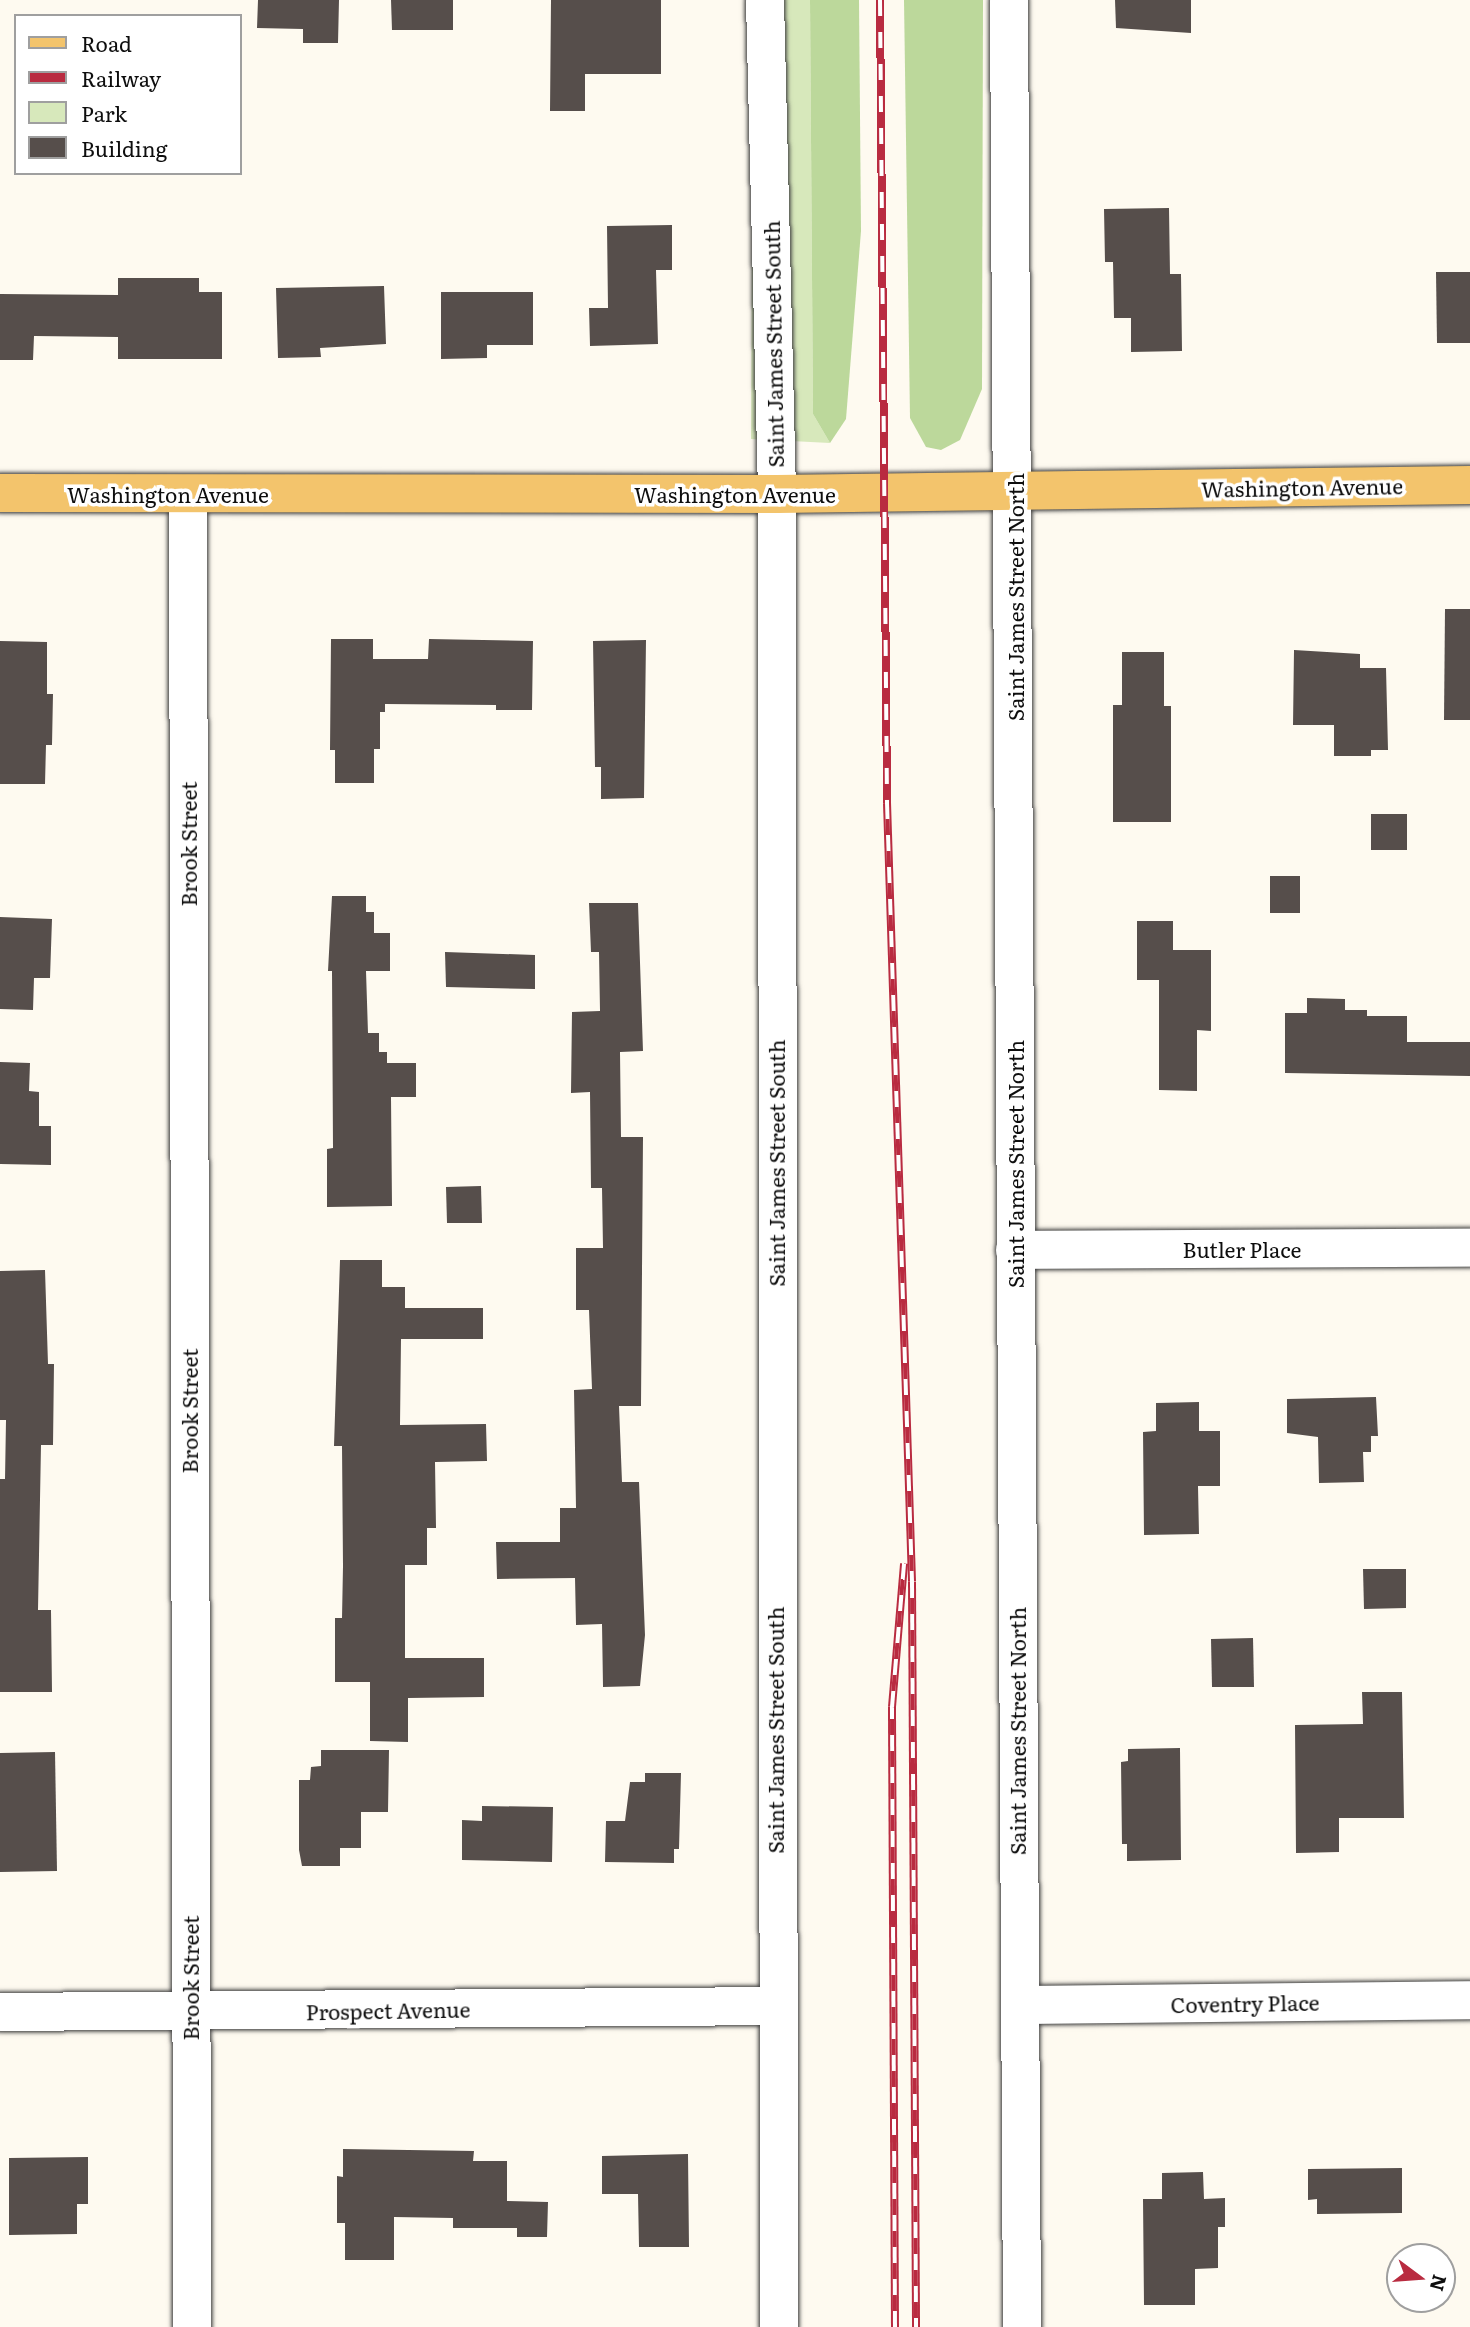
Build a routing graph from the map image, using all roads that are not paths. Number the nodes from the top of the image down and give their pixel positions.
1 (765, 0) edge
2 (1009, 0) edge
3 (1470, 485) edge
4 (1015, 491) junction
5 (0, 493) edge
6 (777, 494) junction
7 (188, 495) junction
8 (1470, 1248) edge
9 (1014, 1250) junction
10 (1470, 2000) edge
11 (1021, 2005) junction
12 (775, 2006) junction
13 (190, 2011) junction
14 (0, 2012) edge
15 (192, 2327) edge
16 (779, 2327) edge
17 (1022, 2327) edge

1 - 6 street, Saint James Street South
2 - 4 street, Saint James Street North
3 - 4 main road, Washington Avenue
4 - 6 main road, Washington Avenue
4 - 9 street, Saint James Street North
5 - 7 main road, Washington Avenue
6 - 7 main road, Washington Avenue
6 - 12 street, Saint James Street South
7 - 13 street, Brook Street
8 - 9 street, Butler Place
9 - 11 street, Saint James Street North
10 - 11 street, Coventry Place
11 - 17 street, Saint James Street North
12 - 13 street, Prospect Avenue
12 - 16 street, Saint James Street South
13 - 14 street, Prospect Avenue
13 - 15 street, Brook Street

